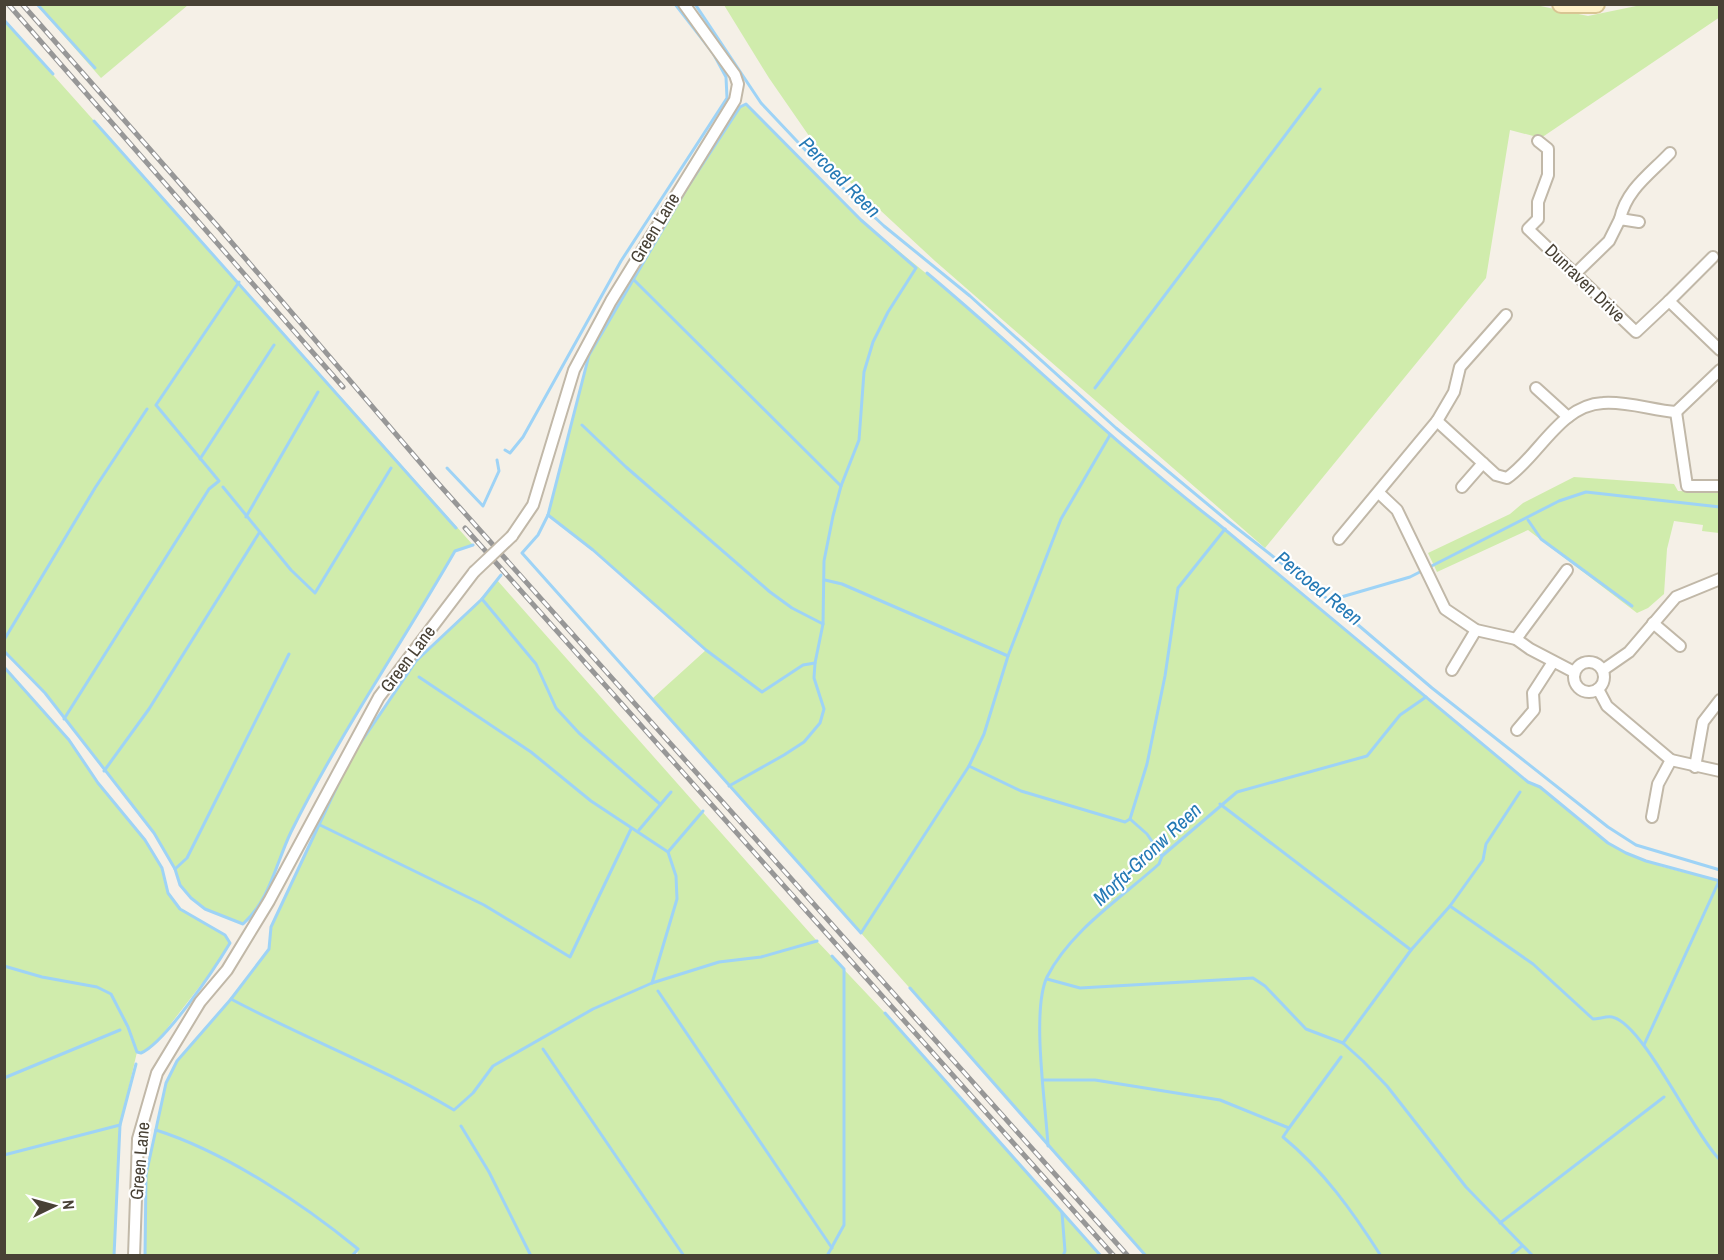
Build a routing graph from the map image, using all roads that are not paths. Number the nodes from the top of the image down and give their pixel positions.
1 (684, 4) edge
2 (1561, 4) edge
3 (1596, 4) edge
4 (1538, 141) dead end
5 (1670, 153) dead end
6 (1620, 219) junction
7 (1639, 222) dead end
8 (1713, 257) dead end
9 (1575, 273) junction
10 (1669, 301) junction
11 (1506, 315) dead end
12 (1719, 350) edge
13 (1719, 370) edge
14 (1536, 388) dead end
15 (1676, 412) junction
16 (1568, 417) junction
17 (1437, 421) junction
18 (1483, 463) junction
19 (1719, 486) edge
20 (1462, 487) dead end
21 (1378, 493) junction
22 (1339, 539) dead end
23 (1568, 570) dead end
24 (1719, 579) edge
25 (1653, 623) junction
26 (1476, 630) junction
27 (1516, 639) junction
28 (1680, 646) dead end
29 (1553, 662) junction
30 (1452, 670) dead end
31 (1603, 670) junction
32 (1574, 672) junction
33 (1598, 688) junction
34 (1719, 700) edge
35 (1517, 730) dead end
36 (1671, 760) junction
37 (1695, 766) junction
38 (1719, 771) edge
39 (1652, 817) dead end
40 (134, 1256) edge

1 - 40 street, Green Lane, bridge
2 - 3 street
4 - 9 street, Dunraven Drive
5 - 6 street
6 - 7 street
6 - 9 street
8 - 10 street
9 - 10 street, Dunraven Drive
10 - 12 street
11 - 17 street
13 - 15 street
14 - 16 street
15 - 16 street
15 - 19 street
16 - 18 street
17 - 18 street
17 - 21 street
18 - 20 street
21 - 22 street
21 - 26 street
23 - 27 street
24 - 25 street
25 - 28 street
25 - 31 street
26 - 27 street
26 - 30 street
27 - 29 street
29 - 32 street
29 - 35 street
31 - 32 street
31 - 33 street
32 - 33 street
33 - 36 street
34 - 37 street
36 - 37 street
36 - 39 street
37 - 38 street

